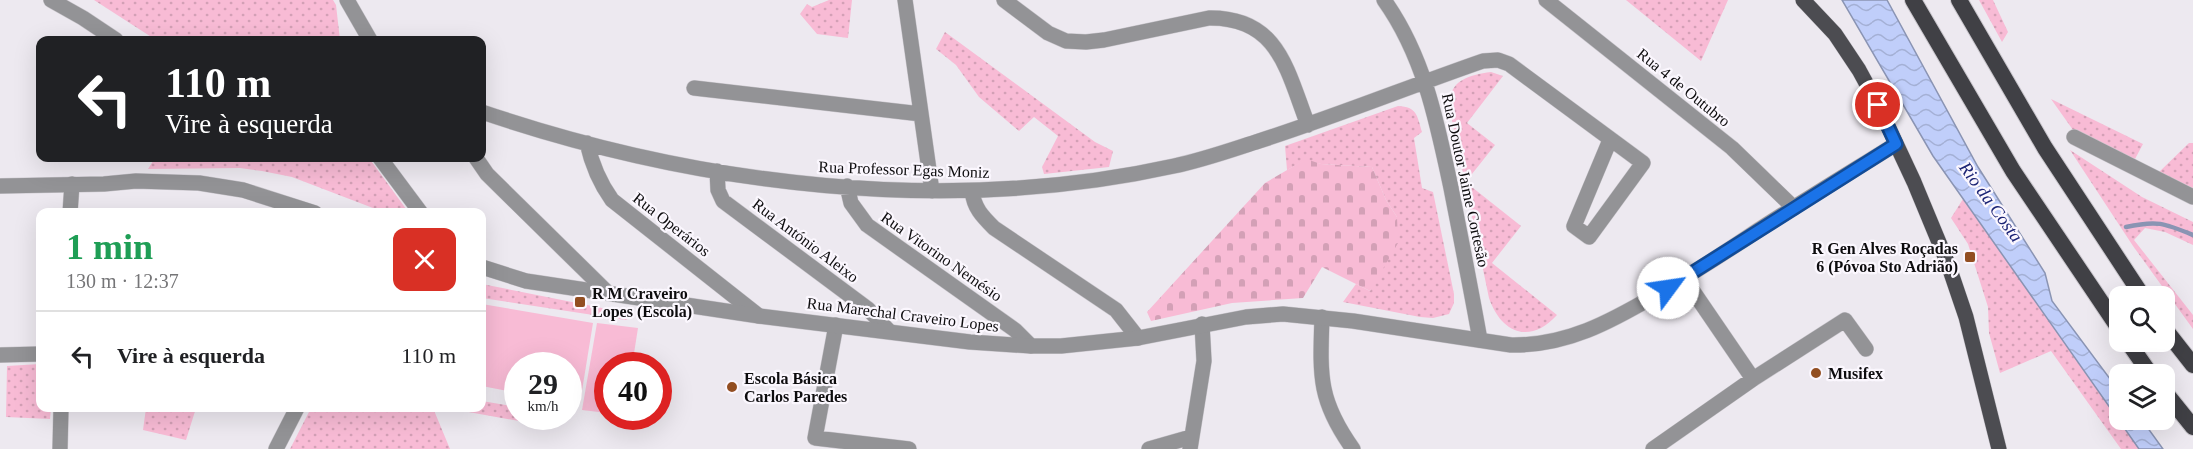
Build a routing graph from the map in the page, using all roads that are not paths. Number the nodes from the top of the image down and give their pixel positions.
1 (51, 0) edge
2 (905, 0) edge
3 (1004, 0) edge
4 (1384, 0) edge
5 (1546, 0) edge
6 (1803, 0) edge
7 (1913, 0) edge
8 (1959, 0) edge
9 (352, 2) edge
10 (110, 36) edge
11 (365, 36) edge
12 (1425, 81) junction
13 (694, 88) dead end
14 (486, 113) edge
15 (921, 114) junction
16 (1308, 125) junction
17 (2074, 136) dead end
18 (1610, 140) junction
19 (587, 143) junction
20 (1896, 144) junction
21 (383, 162) edge
22 (479, 162) edge
23 (717, 171) junction
24 (72, 184) junction
25 (0, 186) edge
26 (847, 186) junction
27 (932, 191) junction
28 (972, 191) junction
29 (2193, 197) edge
30 (1794, 207) junction
31 (70, 208) edge
32 (299, 208) edge
33 (417, 208) edge
34 (486, 268) edge
35 (1684, 278) junction
36 (2136, 286) edge
37 (608, 293) junction
38 (2109, 314) edge
39 (759, 316) junction
40 (1322, 317) junction
41 (836, 324) junction
42 (1202, 324) junction
43 (889, 331) junction
44 (1138, 338) junction
45 (1480, 340) junction
46 (2175, 342) edge
47 (1031, 346) junction
48 (1866, 349) dead end
49 (36, 354) edge
50 (0, 355) edge
51 (2193, 365) edge
52 (1753, 379) junction
53 (2175, 405) edge
54 (61, 412) edge
55 (295, 412) edge
56 (2193, 427) edge
57 (1190, 443) edge
58 (60, 449) edge
59 (276, 449) edge
60 (909, 449) edge
61 (1149, 449) edge
62 (1353, 449) edge
63 (1653, 449) edge
64 (1999, 449) edge

1 - 10 street
2 - 15 street
3 - 16 street
4 - 12 street, Rua Doutor Jaime Cortesão
5 - 30 street, Rua 4 de Outubro
6 - 20 main road
7 - 38 highway
8 - 36 highway
9 - 11 street
12 - 16 street, Rua Professor Egas Moniz
12 - 18 street, Rua Professor Egas Moniz
12 - 45 street, Rua Doutor Jaime Cortesão
13 - 15 street
14 - 19 street, Rua Professor Egas Moniz
15 - 27 street
16 - 28 street, Rua Professor Egas Moniz
17 - 29 street
18 - 18 street
19 - 23 street, Rua Professor Egas Moniz
19 - 39 street, Rua Operários
20 - 30 street, Rua Marechal Craveiro Lopes
20 - 64 main road
21 - 33 street
22 - 37 street
23 - 26 street, Rua Professor Egas Moniz
23 - 43 street, Rua António Aleixo
24 - 25 street
24 - 31 street
24 - 32 street
26 - 27 street, Rua Professor Egas Moniz
26 - 47 street, Rua Vitorino Nemésio
27 - 28 street, Rua Professor Egas Moniz
28 - 44 street
30 - 35 street, Rua Marechal Craveiro Lopes
34 - 37 street, Rua Marechal Craveiro Lopes
35 - 45 street, Rua Marechal Craveiro Lopes
35 - 52 street
37 - 39 street, Rua Marechal Craveiro Lopes
39 - 41 street, Rua Marechal Craveiro Lopes
40 - 42 street, Rua Marechal Craveiro Lopes
40 - 45 street, Rua Marechal Craveiro Lopes
40 - 62 street
41 - 43 street, Rua Marechal Craveiro Lopes
41 - 60 street
42 - 44 street, Rua Marechal Craveiro Lopes
42 - 57 street
43 - 47 street, Rua Marechal Craveiro Lopes
44 - 47 street, Rua Marechal Craveiro Lopes
46 - 51 highway
48 - 52 street
49 - 50 street
52 - 63 street
53 - 56 highway
54 - 58 street
55 - 59 street
57 - 61 street

